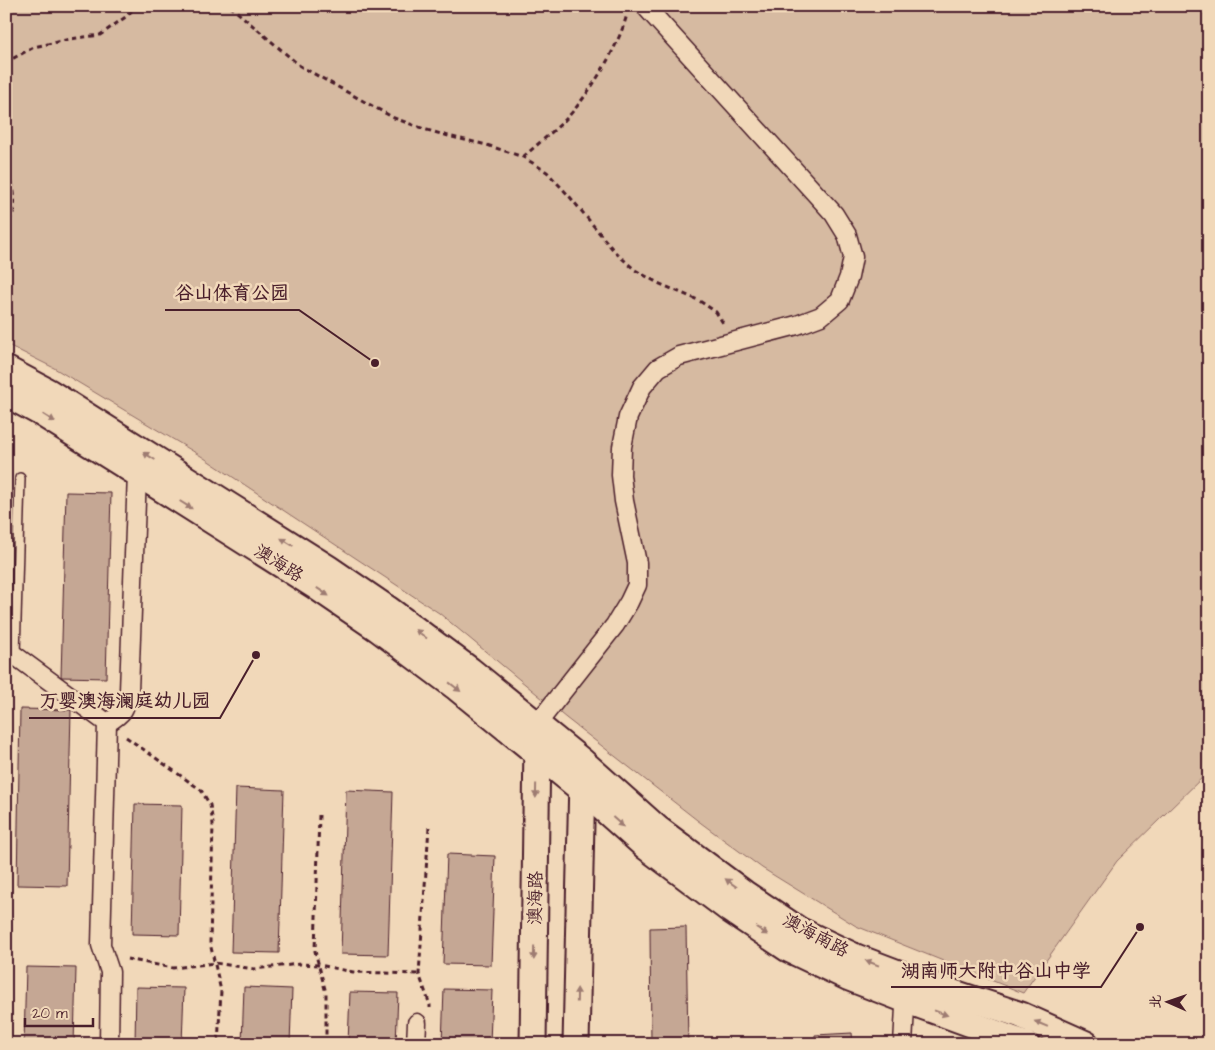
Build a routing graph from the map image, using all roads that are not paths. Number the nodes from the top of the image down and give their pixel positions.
1 (645, 6) edge
2 (6, 370) edge
3 (6, 394) edge
4 (137, 474) junction
5 (20, 478) dead end
6 (10, 652) edge
7 (107, 723) junction
8 (537, 724) junction
9 (537, 753) junction
10 (583, 762) junction
11 (582, 790) junction
12 (906, 988) junction
13 (423, 1018) road end
14 (109, 1044) edge
15 (416, 1044) edge
16 (533, 1044) edge
17 (576, 1044) edge
18 (903, 1044) edge
19 (1026, 1044) edge
20 (1086, 1044) edge

1 - 8 street
8 -> 2 main road, 澳海路
3 -> 4 main road, 澳海路
4 - 7 street
4 -> 9 main road, 澳海路
5 - 6 lane
6 - 7 street
7 - 14 street
8 - 9 main road, 澳海路
8 - 10 main road, 澳海路
9 - 11 main road, 澳海路
9 -> 16 main road, 澳海路
10 - 11 main road
12 -> 10 main road, 澳海南路
11 -> 12 main road, 澳海南路
17 -> 11 main road
12 - 18 street
12 -> 19 main road, 澳海南路
20 -> 12 main road, 澳海南路
13 - 15 street

